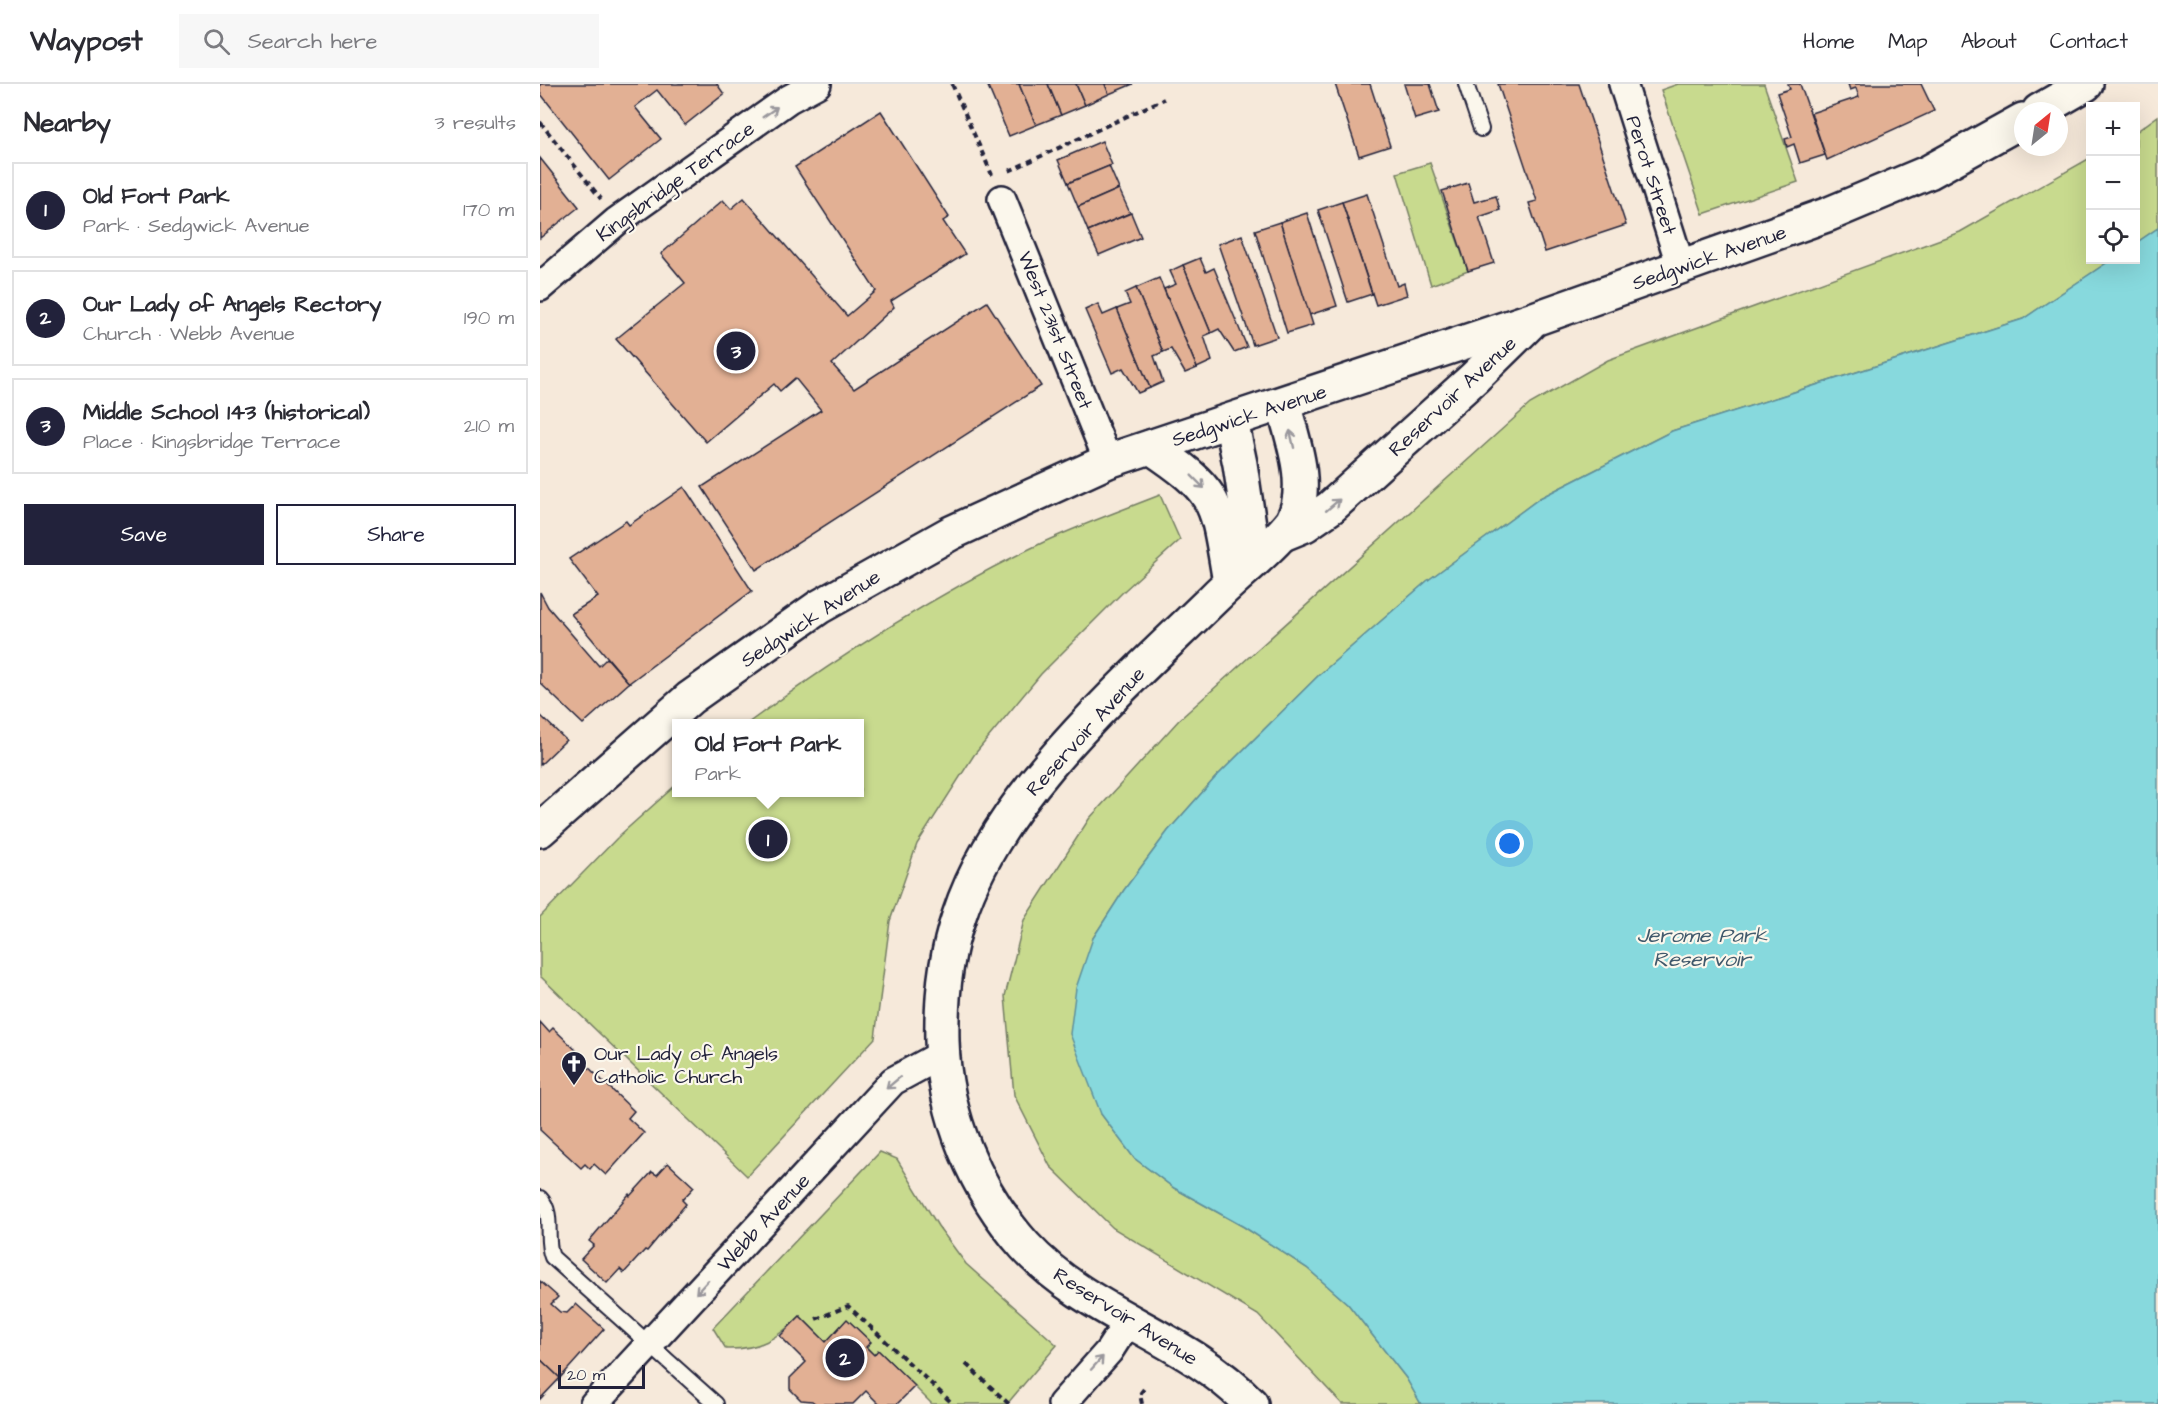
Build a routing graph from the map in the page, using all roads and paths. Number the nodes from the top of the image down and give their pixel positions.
1 (817, 84) edge
2 (952, 84) edge
3 (1466, 84) edge
4 (1623, 84) edge
5 (2086, 84) edge
6 (1164, 99) dead end
7 (2055, 102) edge
8 (540, 122) edge
9 (2014, 125) edge
10 (1481, 129) dead end
11 (996, 183) junction
12 (605, 203) dead end
13 (1682, 267) junction
14 (540, 287) edge
15 (1534, 319) junction
16 (1284, 404) junction
17 (1231, 421) junction
18 (1151, 447) junction
19 (1108, 461) junction
20 (1282, 534) junction
21 (1254, 559) junction
22 (1230, 582) junction
23 (540, 830) edge
24 (943, 1054) junction
25 (540, 1198) edge
26 (816, 1319) dead end
27 (1129, 1320) junction
28 (650, 1344) junction
29 (966, 1364) dead end
30 (1146, 1386) dead end
31 (594, 1404) edge
32 (716, 1404) edge
33 (953, 1404) edge
34 (1009, 1404) edge
35 (1062, 1404) edge
36 (1142, 1404) edge
37 (1251, 1404) edge

14 -> 1 street, Kingsbridge Terrace
2 - 11 path
3 - 10 lane
4 - 13 street, Perot Street
5 - 7 street
6 - 11 path
8 - 12 path
9 - 13 street, Sedgwick Avenue
11 - 19 street, West 231st Street
13 - 15 street, Sedgwick Avenue
15 - 16 street, Sedgwick Avenue
20 -> 15 street, Reservoir Avenue
16 - 17 street, Sedgwick Avenue
20 -> 16 street, Reservoir Avenue
17 - 18 street, Sedgwick Avenue
17 - 21 street
18 - 19 street, Sedgwick Avenue
18 -> 22 street
19 - 23 street, Sedgwick Avenue
20 - 21 street, Reservoir Avenue
21 - 22 street, Reservoir Avenue
22 - 24 street, Reservoir Avenue
24 - 27 street, Reservoir Avenue
24 -> 28 street, Webb Avenue
25 - 28 lane
26 - 33 path
35 -> 27 street
27 - 37 street, Reservoir Avenue
28 - 31 street, Webb Avenue
28 - 32 lane
29 - 34 path
30 - 36 path

